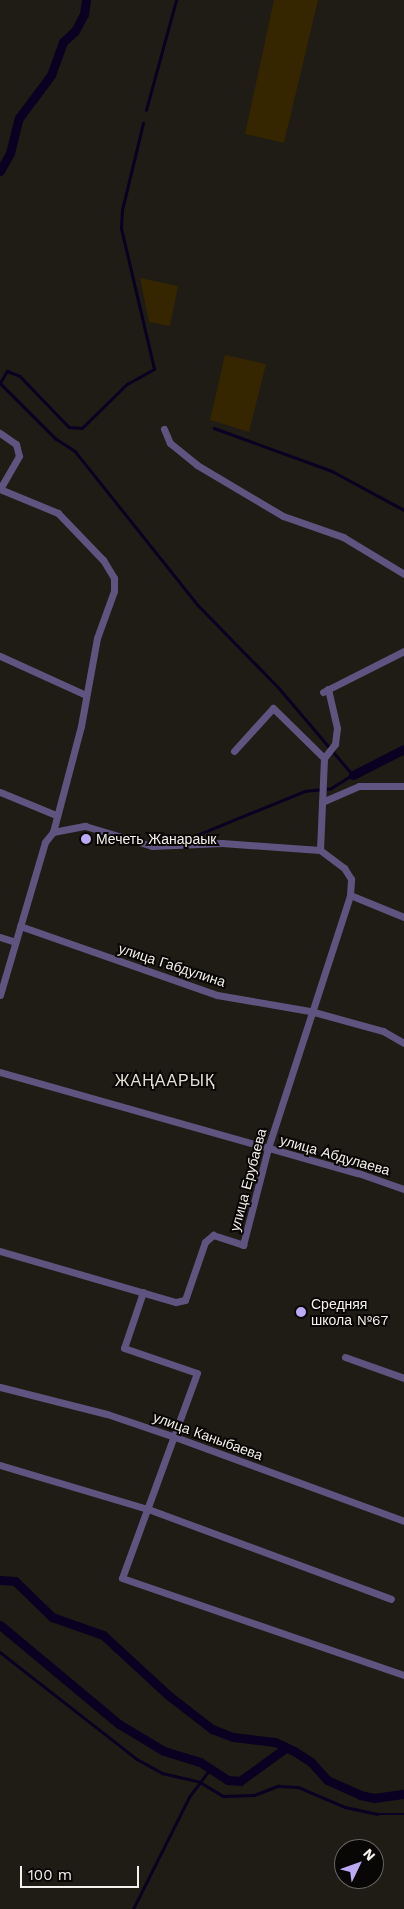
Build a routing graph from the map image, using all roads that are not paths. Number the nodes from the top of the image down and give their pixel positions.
1 (164, 429) dead end
2 (0, 433) edge
3 (1, 490) edge
4 (404, 574) edge
5 (404, 651) edge
6 (0, 656) edge
7 (86, 694) junction
8 (234, 751) dead end
9 (324, 758) junction
10 (404, 786) edge
11 (0, 792) edge
12 (322, 802) junction
13 (56, 815) junction
14 (53, 832) junction
15 (320, 850) junction
16 (350, 895) junction
17 (404, 917) edge
18 (20, 926) junction
19 (0, 937) edge
20 (16, 942) junction
21 (0, 994) edge
22 (310, 1011) junction
23 (404, 1044) edge
24 (0, 1072) edge
25 (268, 1148) junction
26 (404, 1188) edge
27 (0, 1251) edge
28 (143, 1292) junction
29 (345, 1357) dead end
30 (404, 1378) edge
31 (0, 1387) edge
32 (175, 1437) junction
33 (0, 1465) edge
34 (148, 1509) junction
35 (404, 1521) edge
36 (392, 1599) dead end
37 (404, 1675) edge

1 - 4 street
2 - 3 street
3 - 7 street
5 - 9 street
6 - 7 street
7 - 13 street
8 - 9 street
9 - 12 street
10 - 12 street
11 - 13 street
12 - 15 street
13 - 14 street
14 - 15 street
14 - 18 street
15 - 16 street, улица Ерубаева
16 - 17 street
16 - 22 street, улица Ерубаева
18 - 20 street
18 - 22 street, улица Габдулина
19 - 20 street
20 - 21 street
22 - 23 street, улица Габдулина
22 - 25 street, улица Ерубаева
24 - 25 street, улица Абдулаева
25 - 26 street, улица Абдулаева
25 - 28 street, улица Ерубаева
27 - 28 street, улица Ерубаева
28 - 32 street
29 - 30 street
31 - 32 street, улица Каныбаева
32 - 34 street
32 - 35 street, улица Каныбаева
33 - 34 street
34 - 36 street
34 - 37 street

